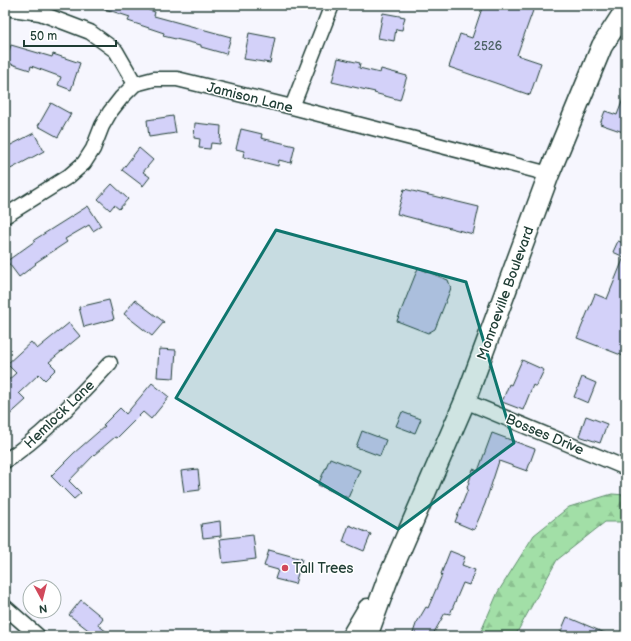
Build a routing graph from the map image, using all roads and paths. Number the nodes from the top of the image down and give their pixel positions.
1 (332, 5) edge
2 (5, 8) edge
3 (626, 9) edge
4 (135, 84) junction
5 (292, 107) junction
6 (549, 174) junction
7 (5, 216) edge
8 (110, 363) dead end
9 (465, 400) junction
10 (5, 461) edge
11 (626, 468) edge
12 (387, 581) junction
13 (5, 607) edge
14 (38, 636) edge
15 (352, 636) edge
16 (367, 636) edge

1 - 5 street
2 - 4 street
3 - 6 main road, Monroeville Boulevard
4 - 5 street, Jamison Lane
4 - 7 street
5 - 6 street, Jamison Lane
6 - 9 main road, Monroeville Boulevard
8 - 10 street, Hemlock Lane
9 - 11 street, Bosses Drive
9 - 12 main road, Monroeville Boulevard
12 - 15 main road, Monroeville Boulevard
12 - 16 main road, Monroeville Boulevard
13 - 14 street

